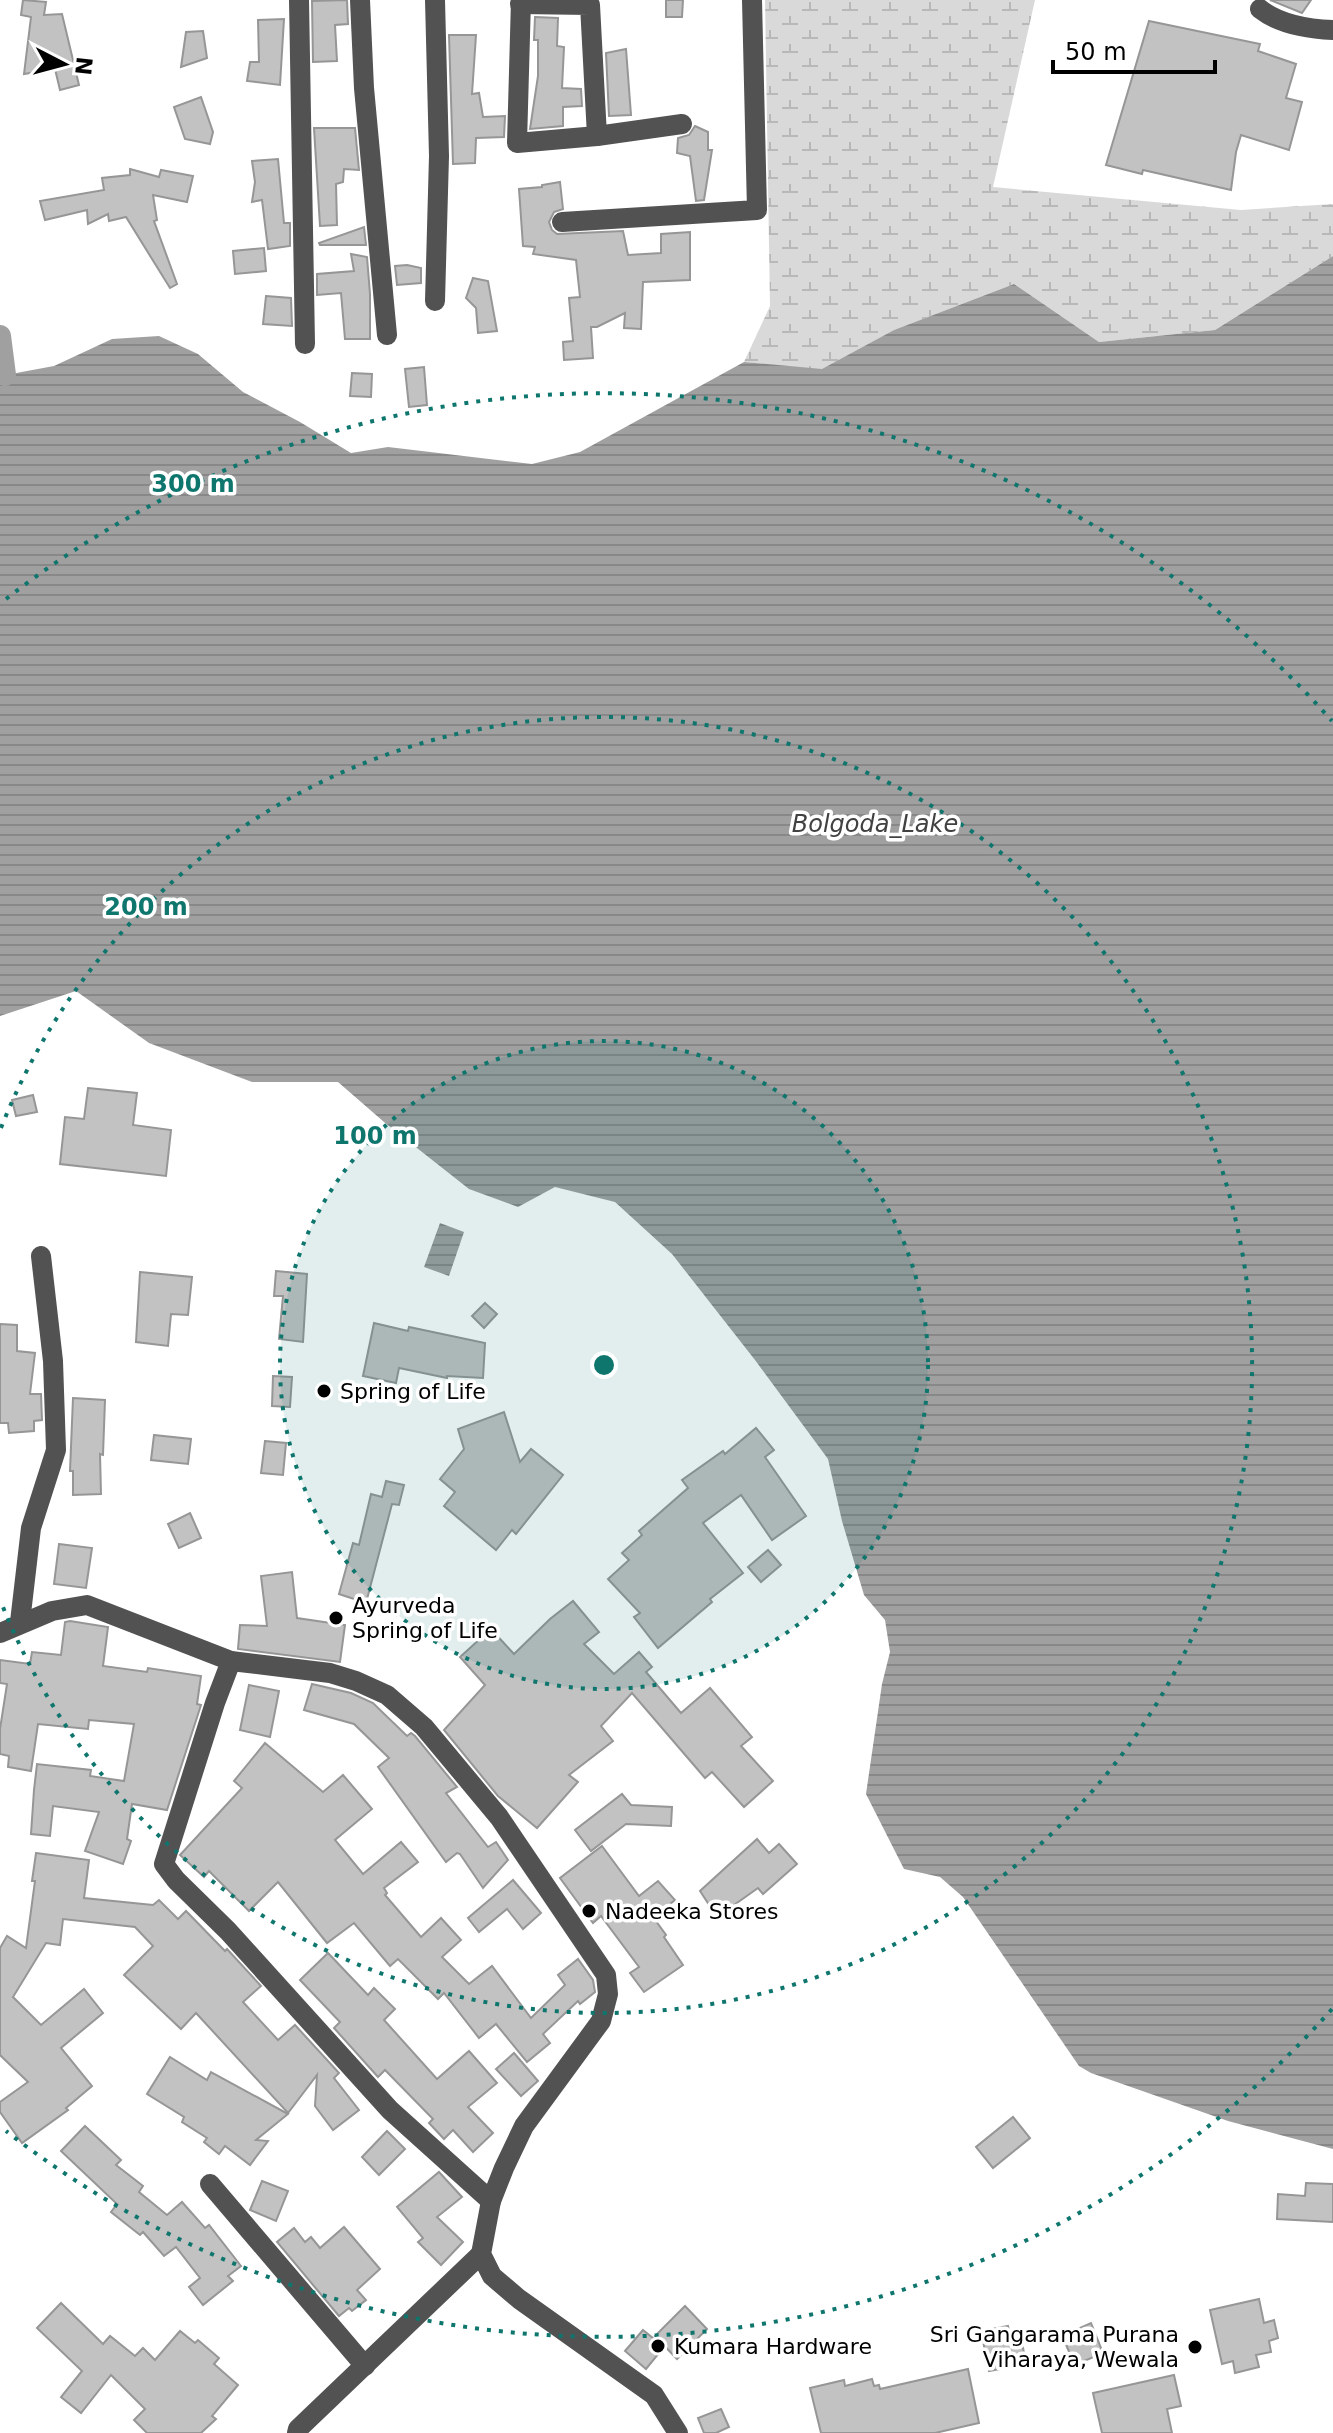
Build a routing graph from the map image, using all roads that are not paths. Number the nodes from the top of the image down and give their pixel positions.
1 (299, 0) edge
2 (360, 0) edge
3 (435, 0) edge
4 (752, 0) edge
5 (520, 2) edge
6 (1260, 9) dead end
7 (1333, 30) edge
8 (682, 124) dead end
9 (597, 136) junction
10 (562, 222) dead end
11 (435, 301) dead end
12 (387, 335) dead end
13 (305, 344) dead end
14 (41, 1256) dead end
15 (20, 1622) junction
16 (0, 1633) edge
17 (231, 1661) junction
18 (210, 2184) dead end
19 (491, 2201) junction
20 (481, 2254) junction
21 (365, 2366) junction
22 (297, 2433) edge
23 (678, 2433) edge

1 - 13 street
2 - 12 street
3 - 11 street
4 - 10 street
5 - 9 street
5 - 9 street
6 - 7 street
8 - 9 street
14 - 15 street
15 - 16 street
15 - 17 street
17 - 19 street
17 - 19 street
18 - 21 street
19 - 20 street
20 - 21 street
20 - 23 street
21 - 22 street

